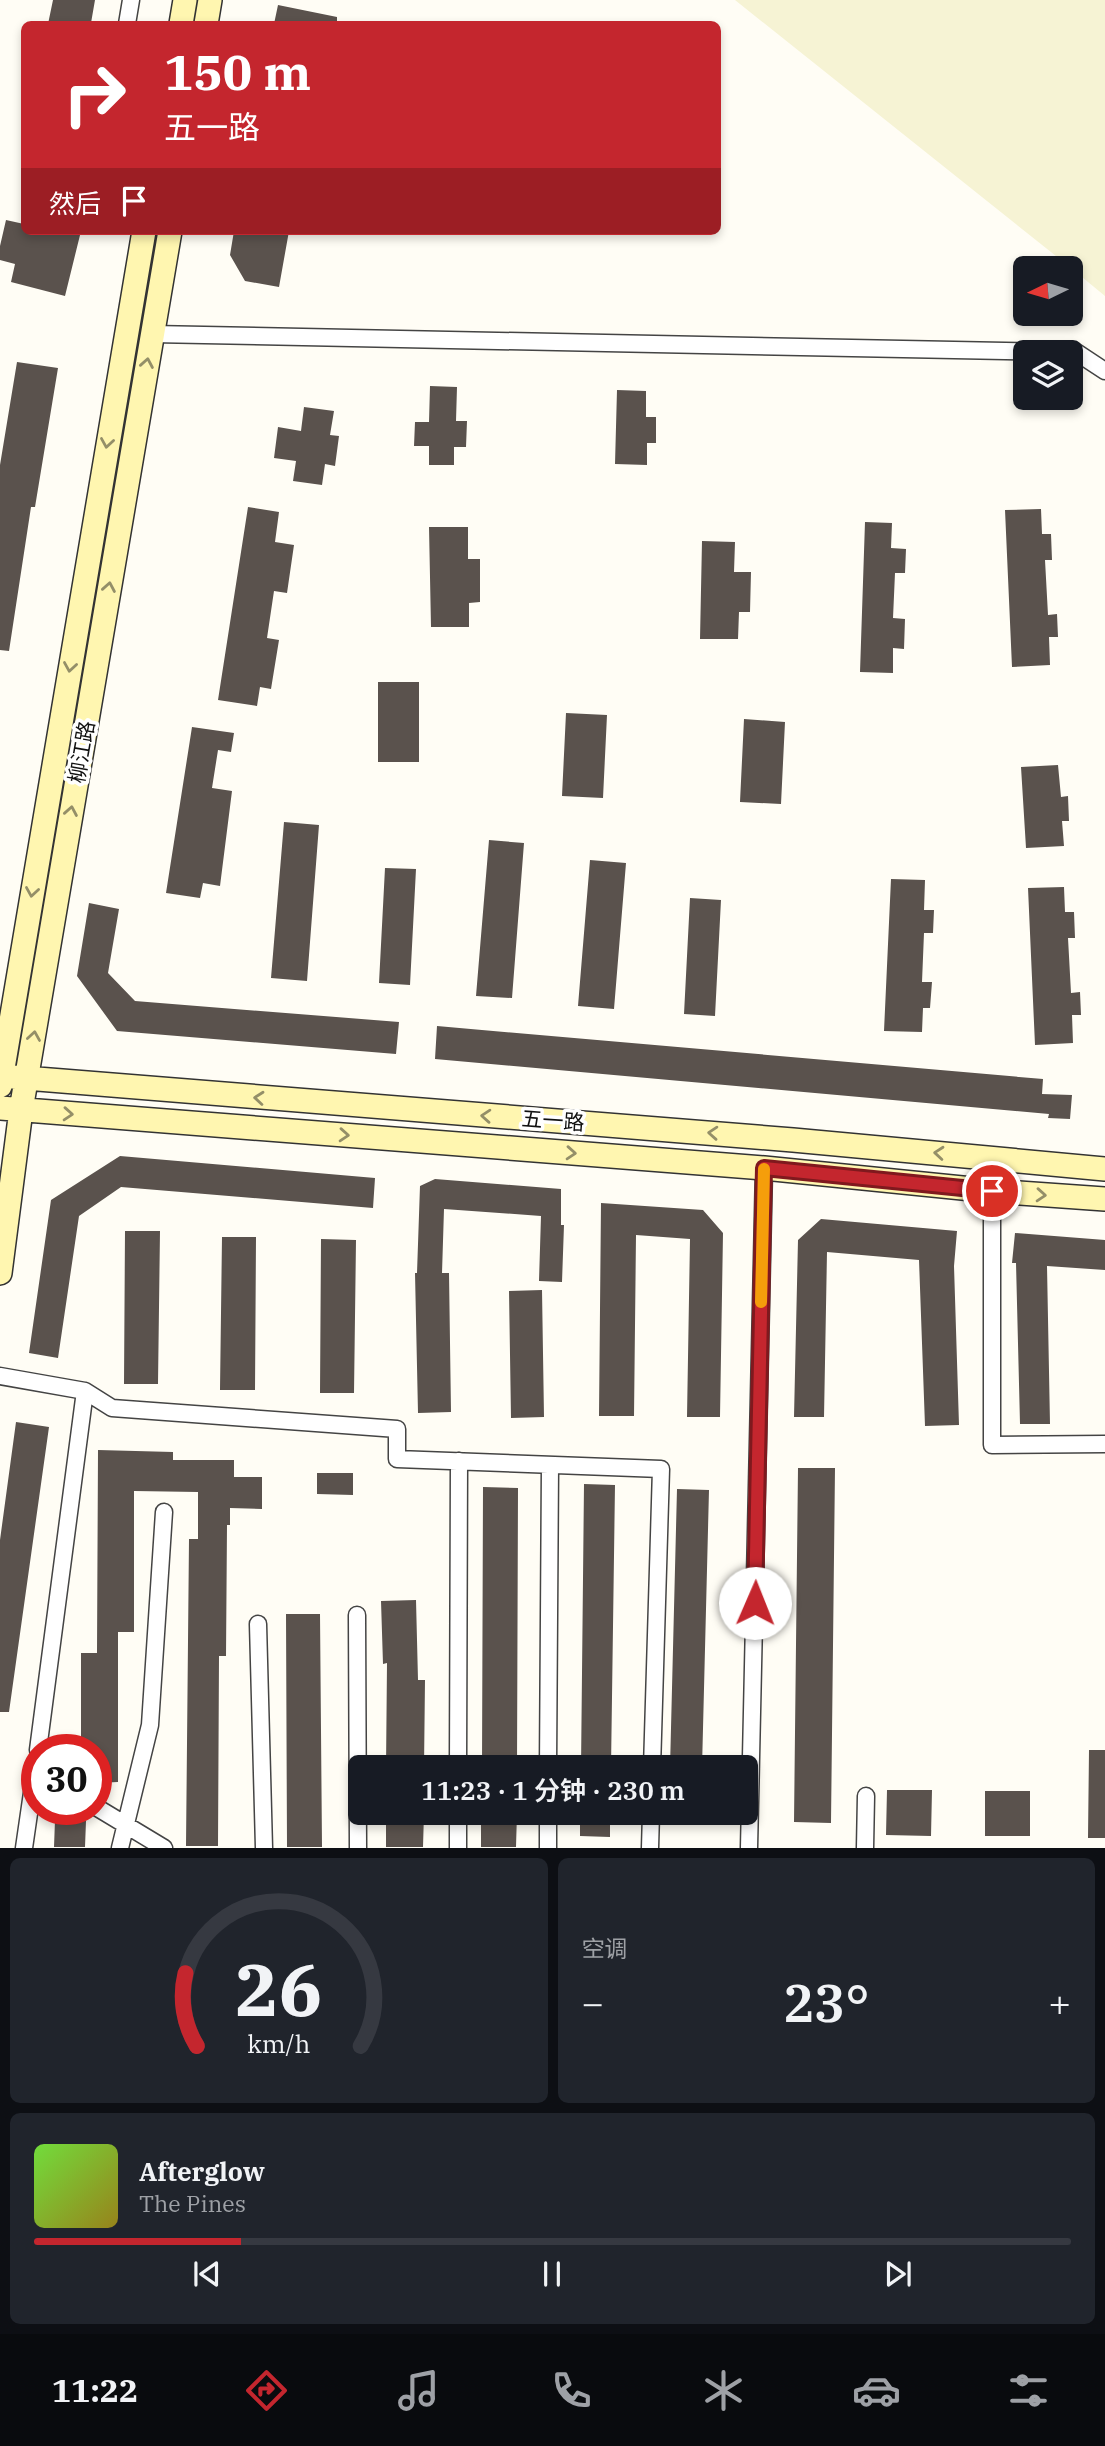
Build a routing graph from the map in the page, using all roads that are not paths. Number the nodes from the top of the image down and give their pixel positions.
1 (131, 0) edge
2 (185, 0) edge
3 (210, 0) edge
4 (128, 21) edge
5 (182, 21) edge
6 (206, 21) edge
7 (143, 235) edge
8 (169, 235) edge
9 (125, 334) junction
10 (152, 334) junction
11 (1013, 351) edge
12 (1083, 357) edge
13 (1105, 371) edge
14 (27, 1079) junction
15 (1, 1080) edge
16 (11, 1109) edge
17 (793, 1140) junction
18 (764, 1168) junction
19 (1105, 1169) edge
20 (791, 1171) junction
21 (992, 1191) junction
22 (1105, 1199) edge
23 (0, 1273) edge
24 (0, 1376) edge
25 (85, 1391) junction
26 (1105, 1444) edge
27 (459, 1461) junction
28 (550, 1465) junction
29 (164, 1512) dead end
30 (357, 1615) dead end
31 (258, 1624) dead end
32 (40, 1734) edge
33 (458, 1755) edge
34 (548, 1755) edge
35 (652, 1755) edge
36 (866, 1796) dead end
37 (112, 1816) edge
38 (125, 1824) junction
39 (27, 1825) edge
40 (458, 1825) edge
41 (548, 1825) edge
42 (651, 1825) edge
43 (24, 1847) edge
44 (120, 1847) edge
45 (164, 1847) edge
46 (264, 1847) edge
47 (358, 1847) edge
48 (458, 1847) edge
49 (548, 1847) edge
50 (650, 1847) edge
51 (749, 1847) edge
52 (864, 1847) edge

1 - 4 street
2 - 5 street
3 - 6 street
7 - 9 street, 柳江路
8 - 10 street, 柳江路
9 - 10 street
9 -> 15 street, 柳江路
10 - 11 street
14 -> 10 street, 柳江路
12 - 13 street
14 - 15 street, 五一路
14 - 16 street, 柳江路
17 -> 14 street, 五一路
16 -> 18 street, 五一路
16 - 23 street, 柳江路
19 -> 17 street, 五一路
17 - 20 street
18 - 20 street, 五一路
18 - 51 street
20 - 21 street, 五一路
21 -> 22 street, 五一路
21 - 26 street
24 - 25 street
25 - 27 street
25 - 32 street
27 - 28 street
27 - 33 street
28 - 34 street
28 - 35 street
29 - 38 street
30 - 47 street
31 - 46 street
36 - 52 street
37 - 38 street
38 - 44 street
38 - 45 street
39 - 43 street
40 - 48 street
41 - 49 street
42 - 50 street

